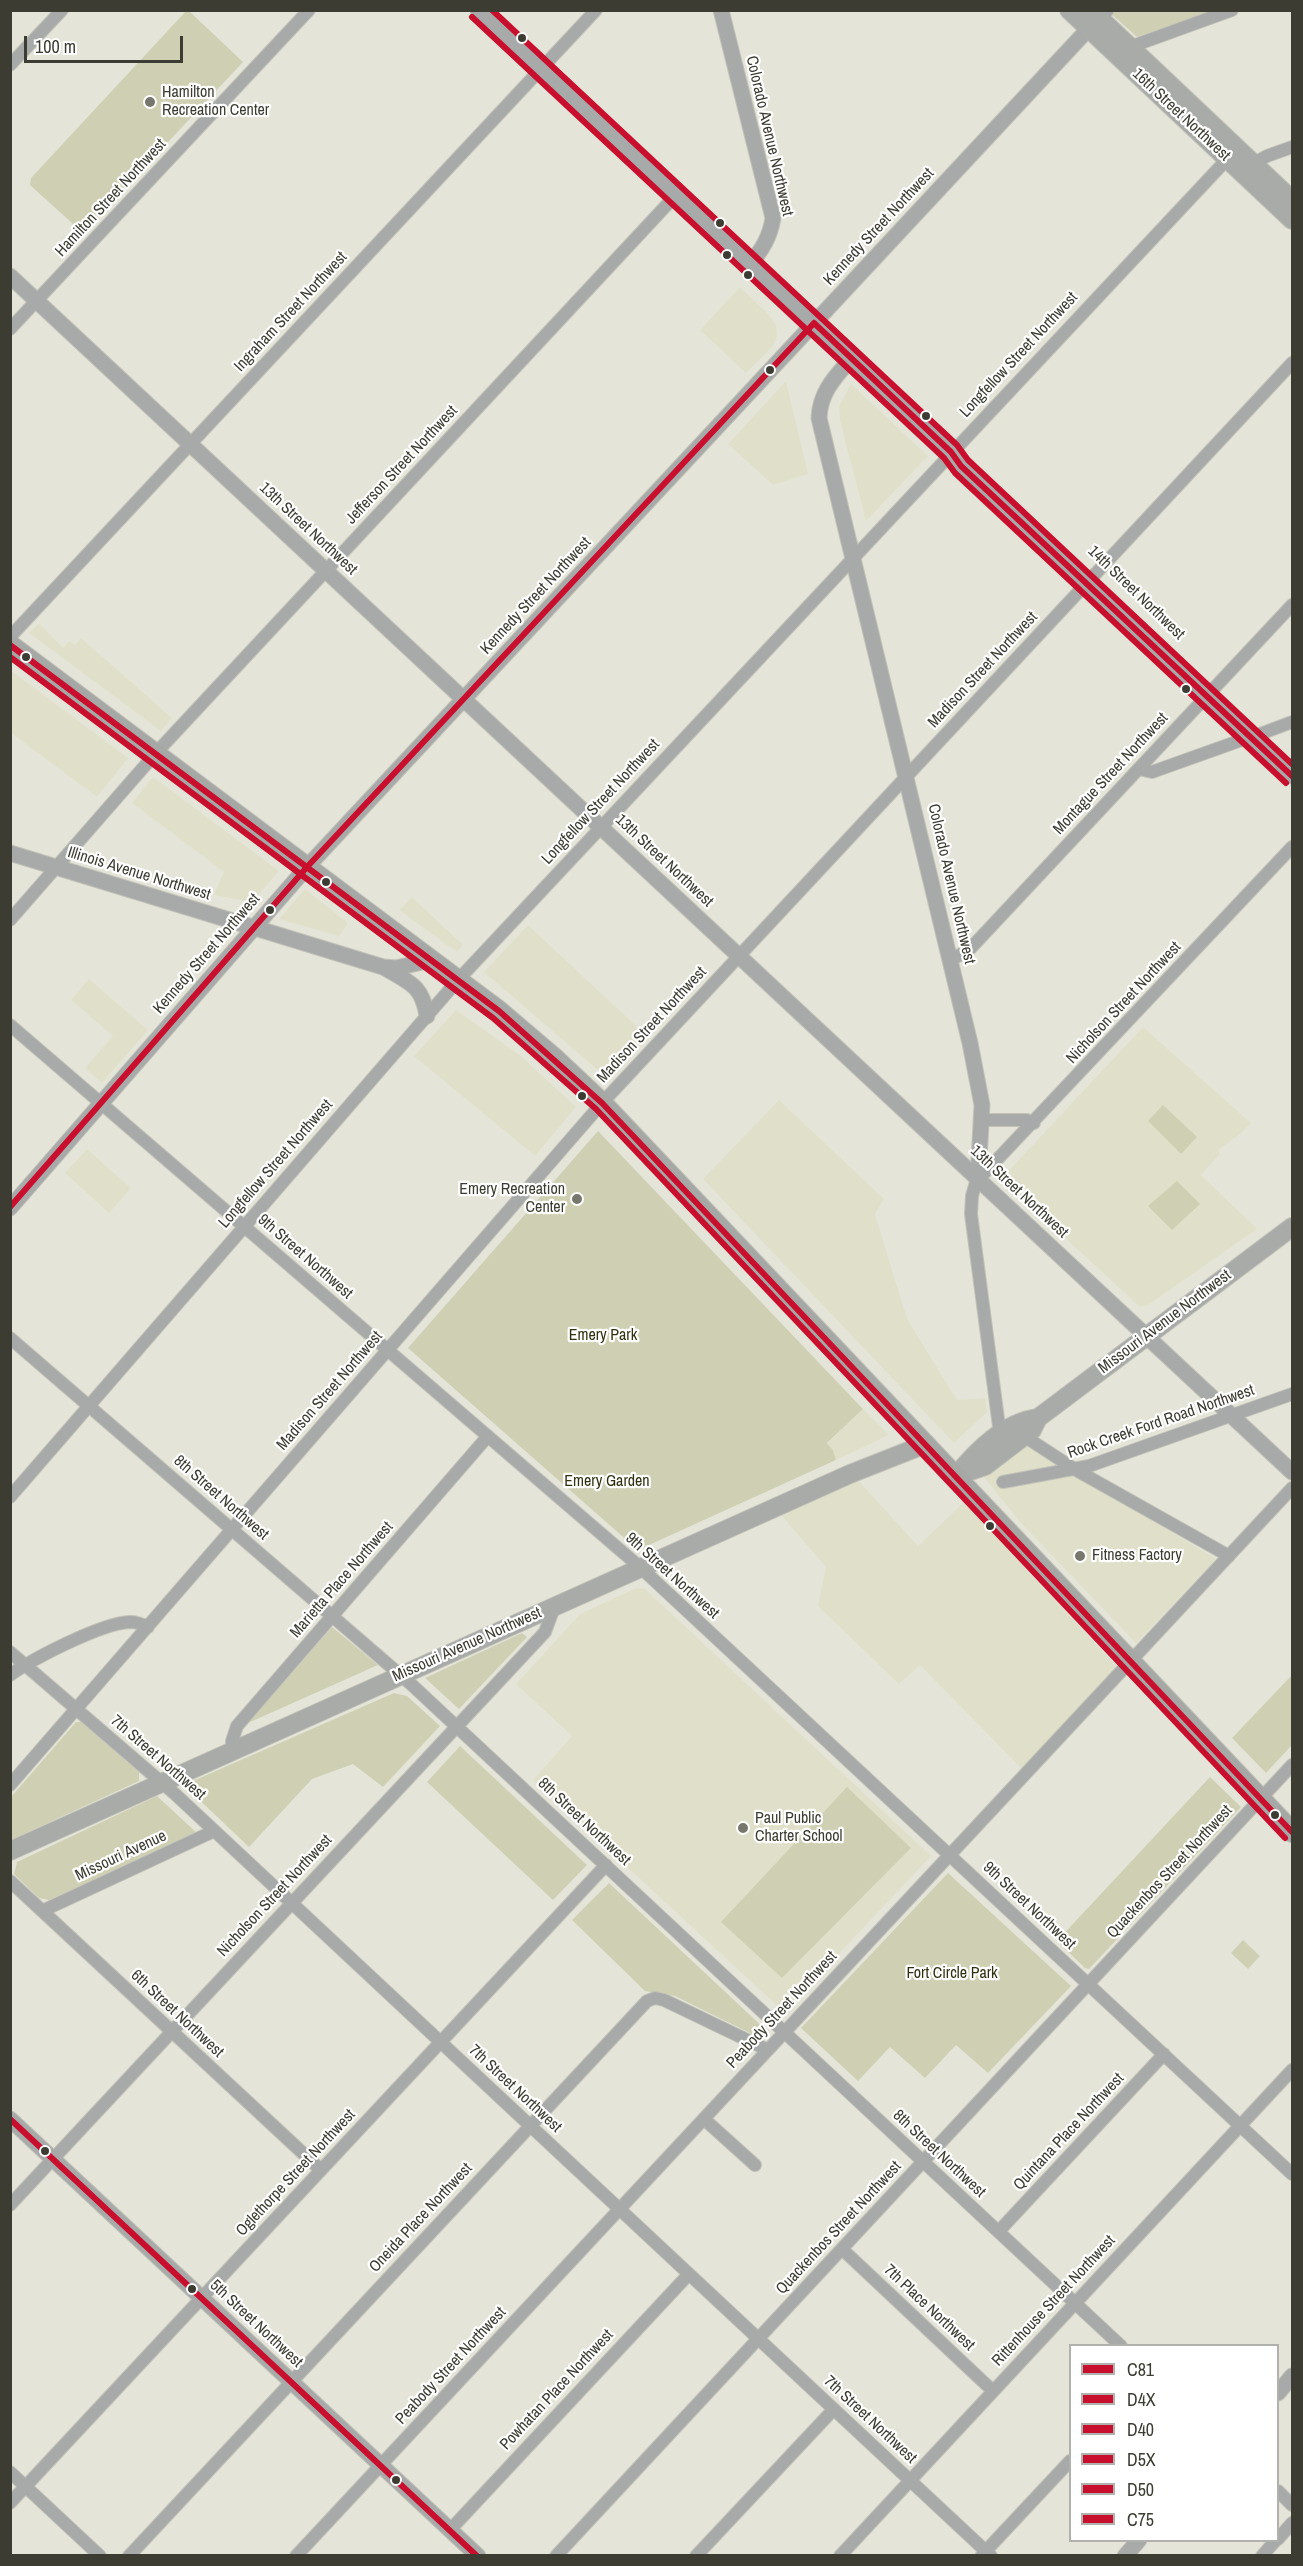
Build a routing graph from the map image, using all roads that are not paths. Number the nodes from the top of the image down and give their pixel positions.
1 (62, 10) edge
2 (309, 10) edge
3 (478, 10) edge
4 (596, 10) edge
5 (721, 10) edge
6 (1069, 10) edge
7 (1232, 10) edge
8 (1096, 17) edge
9 (1130, 47) junction
10 (10, 65) edge
11 (541, 69) junction
12 (1293, 147) edge
13 (1232, 154) junction
14 (1247, 168) junction
15 (676, 195) junction
16 (1293, 200) edge
17 (1293, 220) edge
18 (750, 264) junction
19 (10, 276) edge
20 (38, 300) junction
21 (814, 323) junction
22 (10, 329) edge
23 (851, 359) junction
24 (1293, 363) edge
25 (191, 444) junction
26 (951, 452) junction
27 (853, 557) junction
28 (326, 571) junction
29 (1090, 580) junction
30 (1293, 605) edge
31 (10, 637) edge
32 (10, 645) edge
33 (1209, 693) junction
34 (464, 699) junction
35 (1293, 722) edge
36 (1255, 735) junction
37 (156, 753) junction
38 (1293, 764) edge
39 (1139, 768) junction
40 (1293, 776) edge
41 (906, 777) junction
42 (601, 827) junction
43 (1293, 847) edge
44 (10, 853) edge
45 (57, 867) junction
46 (308, 867) junction
47 (10, 920) edge
48 (254, 927) junction
49 (739, 956) junction
50 (431, 960) junction
51 (950, 960) junction
52 (383, 967) junction
53 (458, 980) junction
54 (427, 1016) junction
55 (10, 1025) edge
56 (102, 1103) junction
57 (602, 1103) junction
58 (981, 1120) junction
59 (1034, 1123) junction
60 (978, 1179) junction
61 (10, 1208) edge
62 (244, 1226) junction
63 (1293, 1227) edge
64 (1146, 1335) junction
65 (10, 1338) edge
66 (387, 1350) junction
67 (1293, 1394) edge
68 (89, 1406) junction
69 (1232, 1416) junction
70 (1038, 1418) junction
71 (1000, 1434) junction
72 (1024, 1436) junction
73 (488, 1437) junction
74 (926, 1444) junction
75 (1076, 1470) junction
76 (1293, 1472) edge
77 (956, 1476) junction
78 (1003, 1482) dead end
79 (1293, 1488) edge
80 (10, 1497) edge
81 (232, 1530) junction
82 (1229, 1556) junction
83 (641, 1568) junction
84 (555, 1605) junction
85 (333, 1616) junction
86 (148, 1627) junction
87 (10, 1652) edge
88 (1131, 1661) junction
89 (26, 1666) junction
90 (10, 1675) edge
91 (400, 1675) junction
92 (77, 1709) junction
93 (457, 1727) junction
94 (232, 1751) junction
95 (1293, 1765) edge
96 (162, 1783) junction
97 (10, 1785) edge
98 (1261, 1798) junction
99 (214, 1831) junction
100 (1293, 1832) edge
101 (10, 1851) edge
102 (950, 1855) junction
103 (606, 1865) junction
104 (10, 1881) edge
105 (292, 1903) junction
106 (42, 1911) junction
107 (1088, 1984) junction
108 (172, 2031) junction
109 (785, 2032) junction
110 (441, 2042) junction
111 (768, 2050) junction
112 (1164, 2055) junction
113 (1293, 2070) edge
114 (10, 2119) edge
115 (704, 2119) junction
116 (530, 2125) junction
117 (1241, 2126) junction
118 (53, 2159) junction
119 (923, 2161) junction
120 (755, 2165) dead end
121 (321, 2170) junction
122 (1293, 2174) edge
123 (10, 2205) edge
124 (620, 2209) junction
125 (999, 2231) junction
126 (842, 2249) junction
127 (689, 2274) junction
128 (202, 2298) junction
129 (1075, 2303) junction
130 (759, 2338) junction
131 (1119, 2344) edge
132 (1293, 2376) edge
133 (291, 2381) junction
134 (993, 2391) junction
135 (1279, 2391) edge
136 (834, 2409) junction
137 (1069, 2463) edge
138 (381, 2465) junction
139 (10, 2472) edge
140 (910, 2480) junction
141 (26, 2487) junction
142 (1279, 2492) edge
143 (10, 2504) edge
144 (1293, 2505) edge
145 (1293, 2523) edge
146 (450, 2530) junction
147 (1279, 2538) edge
148 (1138, 2542) edge
149 (1275, 2542) edge
150 (986, 2554) edge
151 (100, 2556) edge
152 (129, 2556) edge
153 (296, 2556) edge
154 (478, 2556) edge
155 (556, 2556) edge
156 (696, 2556) edge
157 (840, 2556) edge
158 (1125, 2556) edge
159 (1263, 2556) edge

1 - 10 street
2 - 20 street, Hamilton Street Northwest
3 - 11 street, 14th Street Northwest
4 - 11 street, Ingraham Street Northwest
5 - 18 street, Colorado Avenue Northwest
6 - 8 main road, 16th Street Northwest
7 - 9 street
8 - 9 main road, 16th Street Northwest
8 - 13 main road, 16th Street Northwest
8 - 21 street, Kennedy Street Northwest
9 - 13 main road, 16th Street Northwest
11 - 15 street, 14th Street Northwest
11 - 25 street, Ingraham Street Northwest
12 - 14 street
13 - 14 main road, 16th Street Northwest
13 - 26 street, Longfellow Street Northwest
14 - 16 main road, 16th Street Northwest
14 - 17 main road, 16th Street Northwest
15 - 18 street, 14th Street Northwest
15 - 28 street, Jefferson Street Northwest
18 - 21 street, 14th Street Northwest
19 - 20 street, 13th Street Northwest
20 - 22 street, Hamilton Street Northwest
20 - 25 street, 13th Street Northwest
21 - 23 street, 14th Street Northwest
21 - 34 street, Kennedy Street Northwest
23 - 26 street, 14th Street Northwest
23 - 27 street, Colorado Avenue Northwest
24 - 29 street, Madison Street Northwest
25 - 28 street, 13th Street Northwest
25 - 31 street, Ingraham Street Northwest
26 - 27 street, Longfellow Street Northwest
26 - 29 street, 14th Street Northwest
27 - 41 street, Colorado Avenue Northwest
27 - 42 street, Longfellow Street Northwest
28 - 34 street, 13th Street Northwest
28 - 37 street, Jefferson Street Northwest
29 - 33 street, 14th Street Northwest
29 - 41 street, Madison Street Northwest
30 - 33 street, Montague Street Northwest
32 - 37 highway
33 - 36 street, 14th Street Northwest
33 - 39 street, Montague Street Northwest
34 - 42 street, 13th Street Northwest
34 - 46 street, Kennedy Street Northwest
35 - 36 street
36 - 38 street, 14th Street Northwest
36 - 39 street
36 - 40 street, 14th Street Northwest
37 - 45 street, Jefferson Street Northwest
37 - 46 highway
39 - 51 street, Montague Street Northwest
41 - 49 street, Madison Street Northwest
41 - 51 street, Colorado Avenue Northwest
42 - 49 street, 13th Street Northwest
42 - 53 street, Longfellow Street Northwest
43 - 59 street, Nicholson Street Northwest
44 - 45 street, Illinois Avenue Northwest
45 - 47 street, Jefferson Street Northwest
45 - 48 street, Illinois Avenue Northwest
46 - 48 street, Kennedy Street Northwest
46 - 50 highway
48 - 52 street, Illinois Avenue Northwest
48 - 56 street, Kennedy Street Northwest
49 - 57 street, Madison Street Northwest
49 - 60 street, 13th Street Northwest
50 - 52 street, Illinois Avenue Northwest
50 - 53 highway
51 - 58 street, Colorado Avenue Northwest
52 - 54 street
53 - 54 street, Longfellow Street Northwest
53 - 57 highway
54 - 62 street, Longfellow Street Northwest
55 - 56 street, 9th Street Northwest
56 - 61 street, Kennedy Street Northwest
56 - 62 street, 9th Street Northwest
57 - 66 street, Madison Street Northwest
57 - 74 highway
58 - 59 street
58 - 60 street, Colorado Avenue Northwest
59 - 60 street, Nicholson Street Northwest
60 - 64 street, 13th Street Northwest
60 - 71 street, Colorado Avenue Northwest
62 - 66 street, 9th Street Northwest
62 - 68 street, Longfellow Street Northwest
63 - 64 main road, Missouri Avenue Northwest
64 - 69 street, 13th Street Northwest
64 - 70 main road, Missouri Avenue Northwest
65 - 68 street, 8th Street Northwest
66 - 73 street, 9th Street Northwest
66 - 81 street, Madison Street Northwest
67 - 69 street, Rock Creek Ford Road Northwest
68 - 80 street, Longfellow Street Northwest
68 - 81 street, 8th Street Northwest
69 - 75 street, Rock Creek Ford Road Northwest
69 - 76 street, 13th Street Northwest
70 - 71 main road, Missouri Avenue Northwest
70 - 72 main road, Missouri Avenue Northwest
71 - 77 main road, Missouri Avenue Northwest
72 - 75 street
72 - 77 main road, Missouri Avenue Northwest
73 - 83 street, 9th Street Northwest
73 - 85 street, Marietta Place Northwest
74 - 77 highway
74 - 83 main road, Missouri Avenue Northwest
75 - 78 street, Rock Creek Ford Road Northwest
75 - 82 street
77 - 88 highway
79 - 82 street, Peabody Street Northwest
81 - 85 street, 8th Street Northwest
81 - 86 street, Madison Street Northwest
82 - 88 street, Peabody Street Northwest
83 - 84 main road, Missouri Avenue Northwest
83 - 102 street, 9th Street Northwest
84 - 91 main road, Missouri Avenue Northwest
84 - 93 street, Nicholson Street Northwest
85 - 91 street, 8th Street Northwest
85 - 94 street, Marietta Place Northwest
86 - 89 street
86 - 92 street, Madison Street Northwest
87 - 89 street, 7th Street Northwest
88 - 98 highway
88 - 102 street, Peabody Street Northwest
89 - 90 street
89 - 92 street, 7th Street Northwest
91 - 93 street, 8th Street Northwest
91 - 94 main road, Missouri Avenue Northwest
92 - 96 street, 7th Street Northwest
92 - 97 street, Madison Street Northwest
93 - 103 street, 8th Street Northwest
93 - 105 street, Nicholson Street Northwest
94 - 96 main road, Missouri Avenue Northwest
95 - 98 street, Quackenbos Street Northwest
96 - 99 street, 7th Street Northwest
96 - 101 main road, Missouri Avenue Northwest
98 - 100 highway
98 - 107 street, Quackenbos Street Northwest
99 - 105 street, 7th Street Northwest
99 - 106 street, Missouri Avenue
102 - 107 street, 9th Street Northwest
102 - 109 street, Peabody Street Northwest
103 - 109 street, 8th Street Northwest
103 - 110 street, Oglethorpe Street Northwest
104 - 106 street, 6th Street Northwest
105 - 108 street, Nicholson Street Northwest
105 - 110 street, 7th Street Northwest
106 - 108 street, 6th Street Northwest
107 - 112 street, 9th Street Northwest
107 - 119 street, Quackenbos Street Northwest
108 - 118 street, Nicholson Street Northwest
108 - 121 street, 6th Street Northwest
109 - 111 street, Peabody Street Northwest
109 - 119 street, 8th Street Northwest
110 - 116 street, 7th Street Northwest
110 - 121 street, Oglethorpe Street Northwest
111 - 115 street, Peabody Street Northwest
111 - 116 street, Oneida Place Northwest
112 - 117 street, 9th Street Northwest
112 - 125 street, Quintana Place Northwest
113 - 117 street, Rittenhouse Street Northwest
114 - 118 street, 5th Street Northwest
115 - 120 street
115 - 124 street, Peabody Street Northwest
116 - 124 street, 7th Street Northwest
116 - 133 street, Oneida Place Northwest
117 - 122 street, 9th Street Northwest
117 - 129 street, Rittenhouse Street Northwest
118 - 123 street, Nicholson Street Northwest
118 - 128 street, 5th Street Northwest
119 - 125 street, 8th Street Northwest
119 - 126 street, Quackenbos Street Northwest
121 - 128 street, Oglethorpe Street Northwest
124 - 127 street, 7th Street Northwest
124 - 138 street, Peabody Street Northwest
125 - 129 street, 8th Street Northwest
126 - 130 street, Quackenbos Street Northwest
126 - 134 street, 7th Place Northwest
127 - 130 street, 7th Street Northwest
127 - 146 street, Powhatan Place Northwest
128 - 133 street, 5th Street Northwest
128 - 141 street, Oglethorpe Street Northwest
129 - 131 street, 8th Street Northwest
129 - 134 street, Rittenhouse Street Northwest
130 - 136 street, 7th Street Northwest
130 - 155 street, Quackenbos Street Northwest
132 - 135 street
133 - 138 street, 5th Street Northwest
133 - 152 street, Oneida Place Northwest
134 - 140 street, Rittenhouse Street Northwest
136 - 140 street, 7th Street Northwest
136 - 156 street
137 - 150 street
138 - 146 street, 5th Street Northwest
138 - 153 street, Peabody Street Northwest
139 - 141 street
140 - 150 street, 7th Street Northwest
140 - 157 street, Rittenhouse Street Northwest
141 - 143 street, Oglethorpe Street Northwest
141 - 151 street
142 - 144 street
145 - 147 street
146 - 154 street, 5th Street Northwest
148 - 158 street
149 - 159 street

